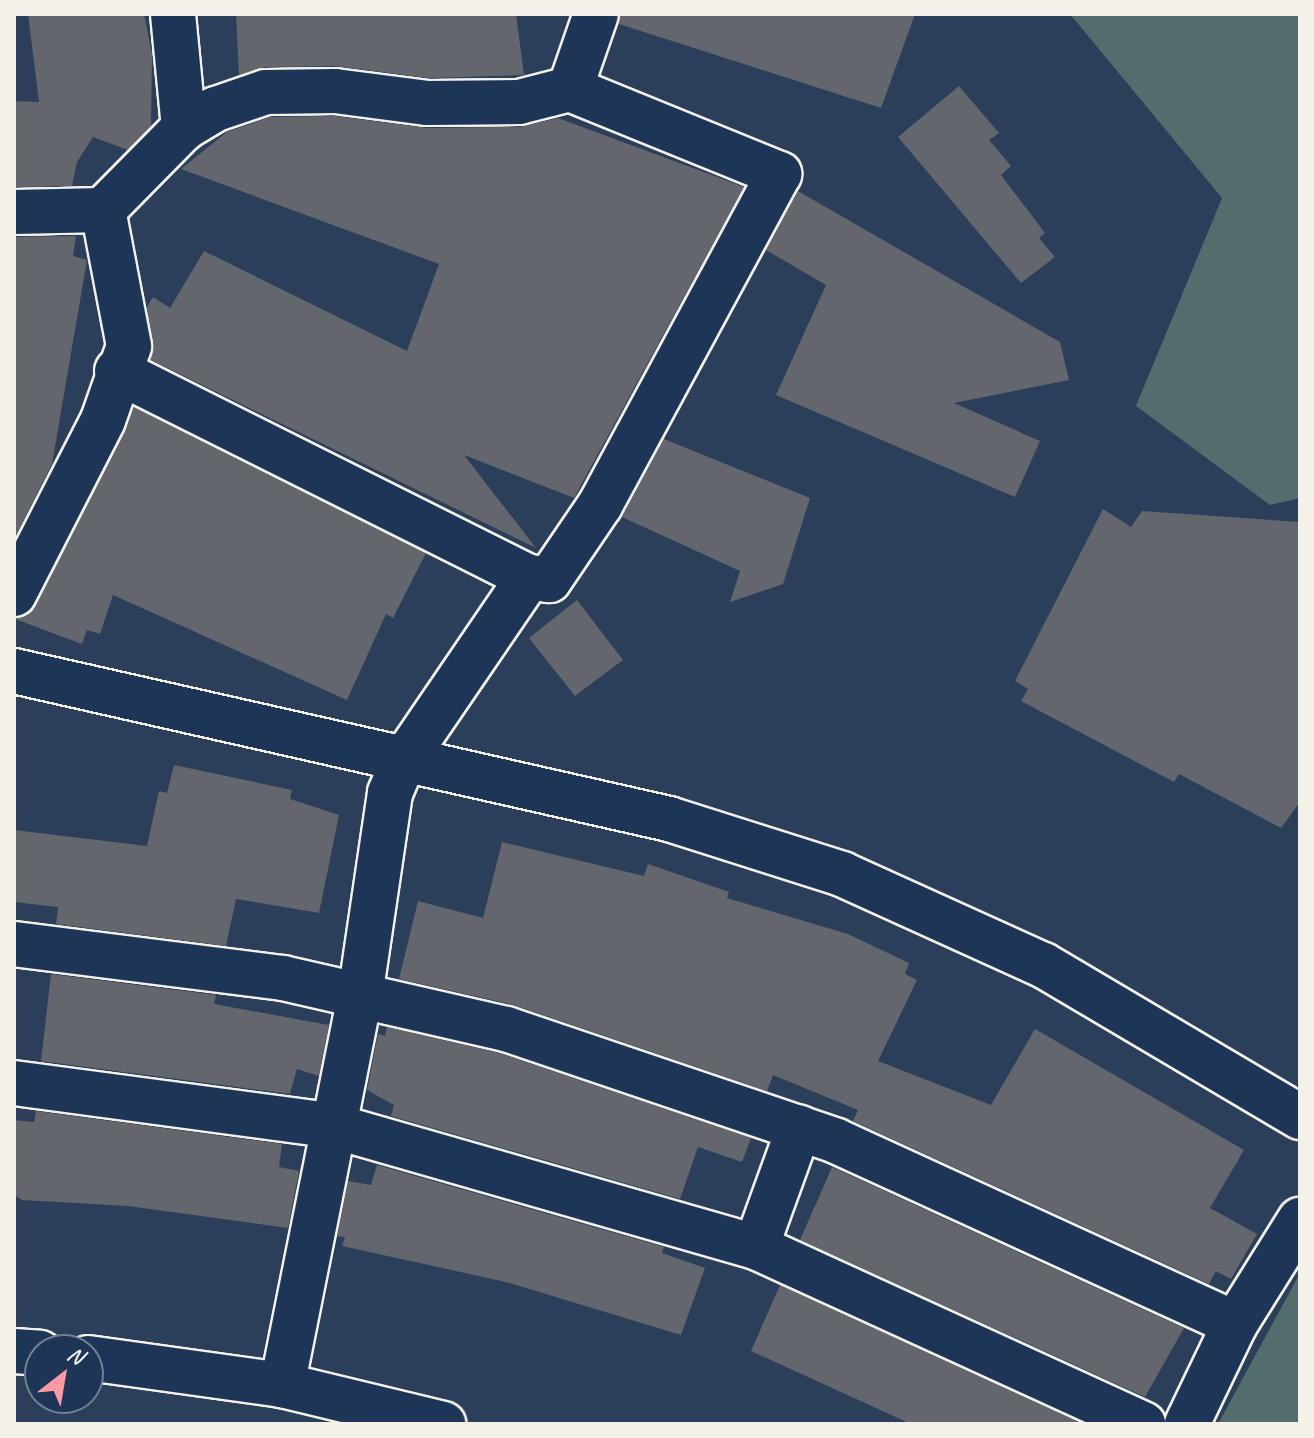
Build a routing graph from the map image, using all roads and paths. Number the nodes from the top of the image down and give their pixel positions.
1 (173, 14) edge
2 (596, 14) edge
3 (570, 89) junction
4 (184, 128) junction
5 (103, 210) junction
6 (14, 212) edge
7 (117, 371) junction
8 (529, 577) junction
9 (14, 594) edge
10 (14, 671) edge
11 (404, 760) junction
12 (14, 944) edge
13 (360, 996) junction
14 (14, 1083) edge
15 (1300, 1117) edge
16 (330, 1125) junction
17 (799, 1128) junction
18 (1300, 1220) edge
19 (756, 1247) junction
20 (1235, 1324) junction
21 (104, 1360) edge
22 (282, 1385) junction
23 (443, 1424) edge
24 (1143, 1424) edge
25 (1187, 1424) edge

1 - 4 street
2 - 3 street
3 - 4 street
3 - 8 street
4 - 5 street
5 - 6 street
5 - 7 street
7 - 8 street
7 - 9 street
8 - 11 street
10 - 11 street
11 - 13 street
11 - 15 street
12 - 13 street
13 - 16 street
13 - 17 street
14 - 16 street
16 - 19 street
16 - 22 street
17 - 19 street
17 - 20 street
18 - 20 street
19 - 24 street
20 - 25 street
21 - 22 street
22 - 23 street

